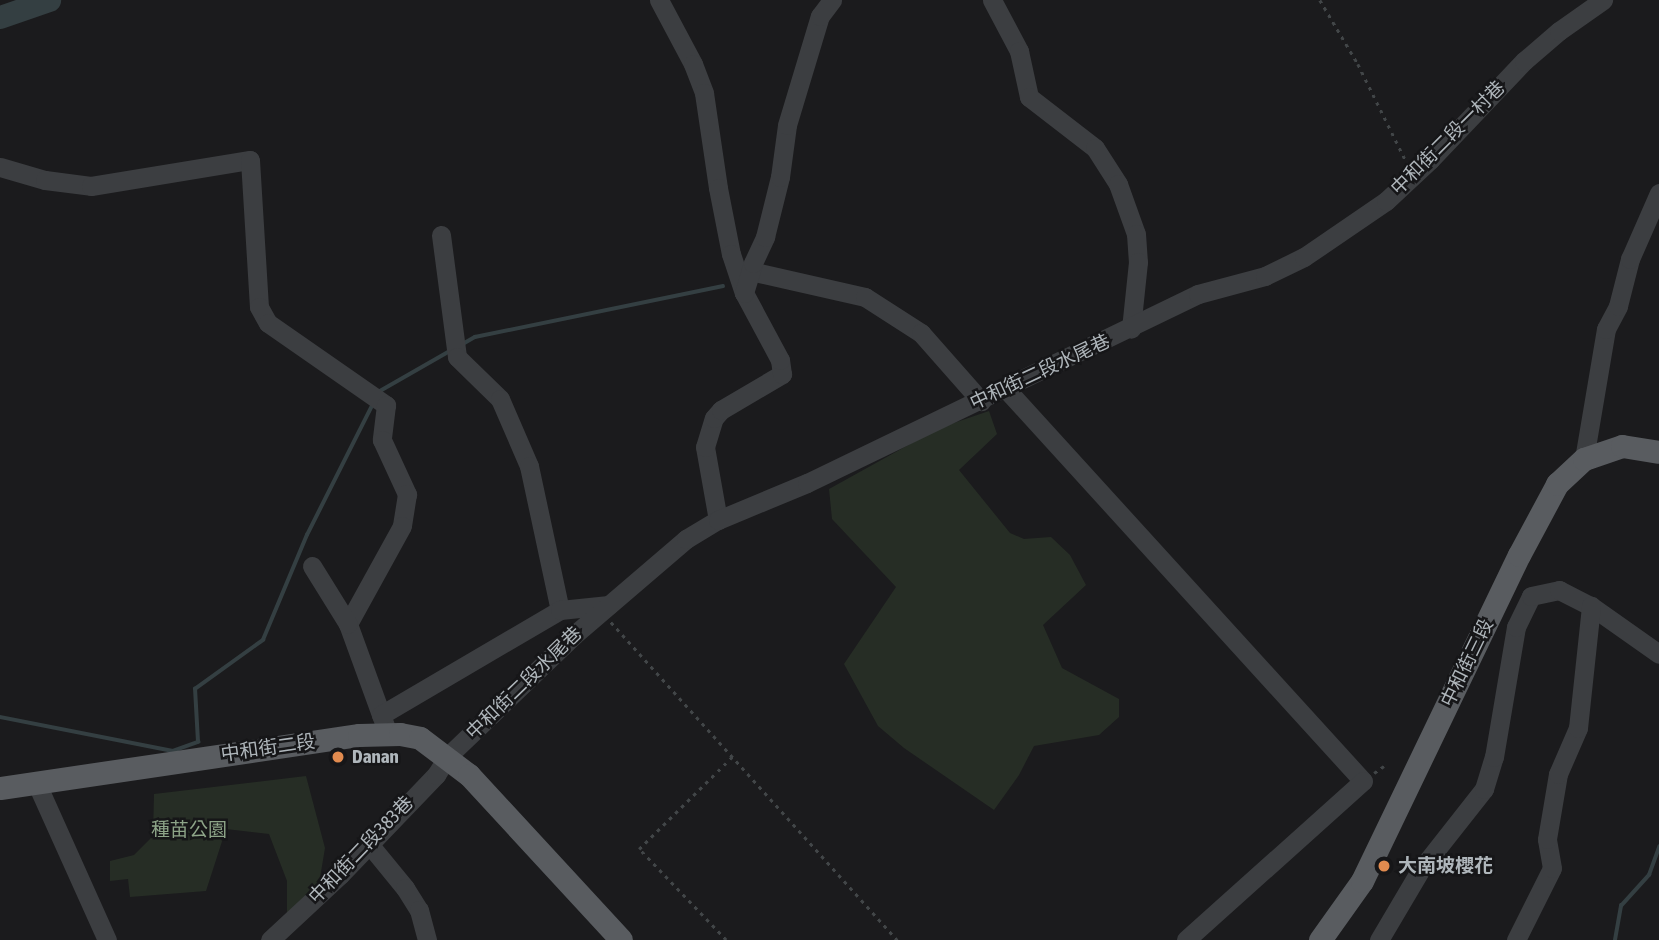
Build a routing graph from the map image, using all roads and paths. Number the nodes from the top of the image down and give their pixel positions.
1 (659, 0) edge
2 (832, 0) edge
3 (992, 0) edge
4 (1320, 0) edge
5 (1603, 0) edge
6 (0, 167) edge
7 (1413, 176) junction
8 (1659, 193) edge
9 (441, 235) dead end
10 (750, 271) junction
11 (744, 293) junction
12 (1131, 329) junction
13 (1006, 389) junction
14 (981, 401) junction
15 (1659, 452) edge
16 (1584, 459) junction
17 (718, 520) junction
18 (312, 566) dead end
19 (1591, 607) junction
20 (605, 608) junction
21 (561, 610) junction
22 (348, 624) junction
23 (1659, 654) edge
24 (385, 724) junction
25 (448, 756) junction
26 (732, 757) junction
27 (37, 782) junction
28 (0, 788) edge
29 (369, 844) junction
30 (107, 940) edge
31 (270, 940) edge
32 (427, 940) edge
33 (621, 940) edge
34 (726, 940) edge
35 (897, 940) edge
36 (1186, 940) edge
37 (1320, 940) edge
38 (1380, 940) edge
39 (1516, 940) edge

1 - 11 street
2 - 10 street
3 - 12 street, 中和街二段水尾巷
4 - 7 path
5 - 7 street, 中和街二段一村巷
6 - 22 street
7 - 12 street, 中和街二段一村巷
8 - 16 street
9 - 21 street
10 - 11 street
10 - 14 street
11 - 17 street
12 - 13 street, 中和街二段水尾巷
13 - 14 street, 中和街二段水尾巷
13 - 36 street
14 - 17 street, 中和街二段水尾巷
15 - 16 main road, 中和街三段
16 - 37 main road, 中和街三段
17 - 20 street, 中和街二段水尾巷
18 - 22 street
19 - 23 street, 中和街三段
19 - 38 street, 中和街三段
19 - 39 street
20 - 21 street
20 - 25 street, 中和街二段水尾巷
20 - 26 path
21 - 24 street
22 - 24 street
24 - 25 main road, 中和街二段
24 - 27 main road, 中和街二段
25 - 29 street, 中和街二段383巷
25 - 33 main road, 中和街二段
26 - 34 path
26 - 35 path
27 - 28 main road, 中和街二段
27 - 30 street
29 - 31 street, 中和街二段383巷
29 - 32 street

